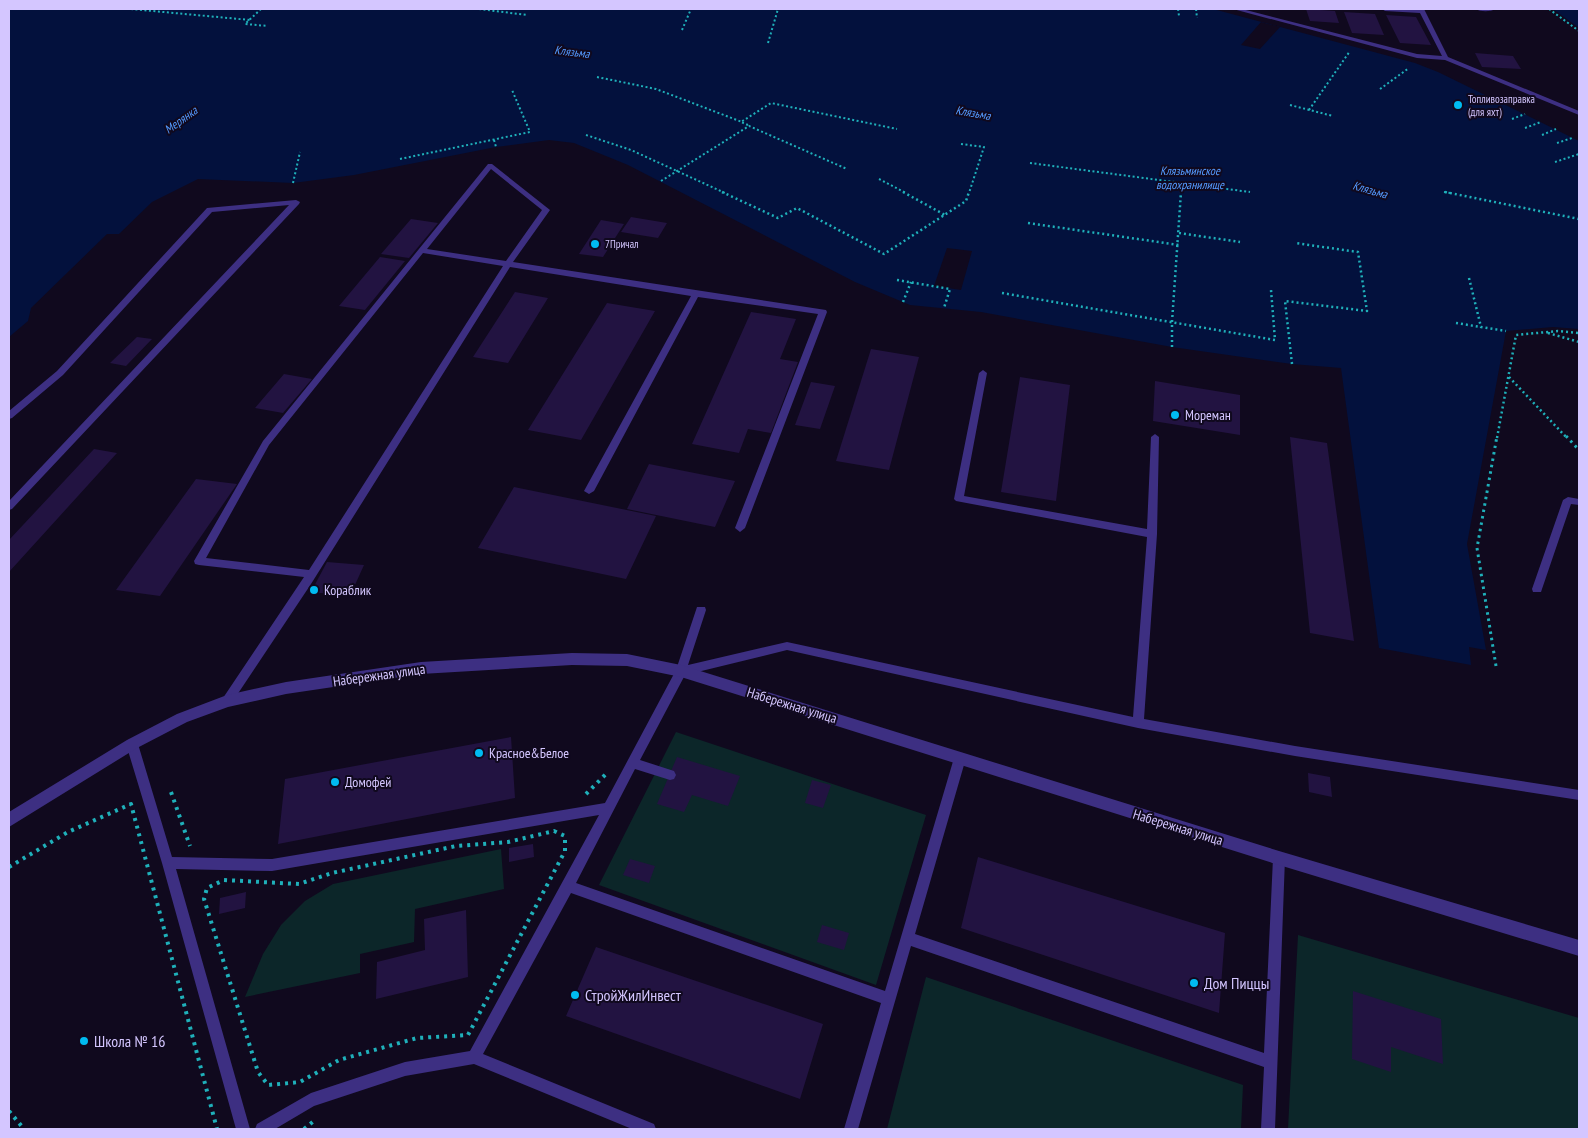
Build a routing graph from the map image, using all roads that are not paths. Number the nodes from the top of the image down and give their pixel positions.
1 (1236, 9) edge
2 (1385, 9) edge
3 (1479, 9) edge
4 (1422, 10) edge
5 (1492, 10) edge
6 (1446, 58) junction
7 (1579, 113) edge
8 (421, 250) junction
9 (508, 264) junction
10 (696, 294) junction
11 (982, 373) dead end
12 (9, 416) edge
13 (1155, 437) dead end
14 (589, 491) dead end
15 (1579, 502) edge
16 (9, 507) edge
17 (740, 528) dead end
18 (1152, 534) junction
19 (311, 574) junction
20 (1537, 589) dead end
21 (701, 610) dead end
22 (681, 670) junction
23 (227, 701) junction
24 (1138, 722) junction
25 (132, 744) junction
26 (960, 758) junction
27 (632, 763) junction
28 (670, 775) dead end
29 (1579, 795) edge
30 (608, 808) junction
31 (9, 820) edge
32 (1279, 858) junction
33 (168, 862) junction
34 (568, 886) junction
35 (906, 938) junction
36 (1579, 948) edge
37 (889, 999) junction
38 (474, 1057) junction
39 (1270, 1062) junction
40 (243, 1129) edge
41 (262, 1129) edge
42 (648, 1129) edge
43 (851, 1129) edge
44 (1268, 1129) edge

1 - 6 lane
2 - 4 lane
3 - 5 lane
4 - 6 lane
6 - 7 lane
8 - 9 lane
8 - 9 lane
8 - 19 lane
9 - 10 lane
9 - 19 lane
10 - 14 lane
10 - 17 lane
11 - 18 lane
12 - 16 lane
13 - 18 lane
15 - 20 lane
18 - 24 lane
19 - 23 lane
21 - 22 lane
22 - 23 street, Набережная улица
22 - 24 lane
22 - 26 street, Набережная улица
22 - 27 lane
23 - 25 street, Набережная улица
24 - 29 lane
25 - 31 street, Набережная улица
25 - 33 lane
26 - 32 street, Набережная улица
26 - 35 lane
27 - 28 lane
27 - 30 lane
30 - 33 lane
30 - 34 lane
32 - 36 street, Набережная улица
32 - 39 lane
33 - 40 lane
34 - 37 lane
34 - 38 lane
35 - 37 lane
35 - 39 lane
37 - 43 lane
38 - 41 lane
38 - 42 lane
39 - 44 lane

